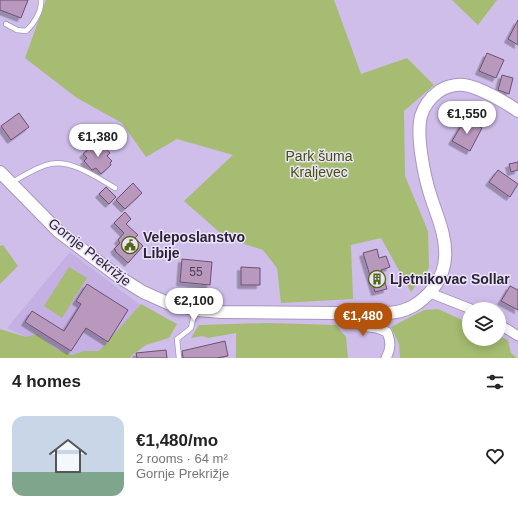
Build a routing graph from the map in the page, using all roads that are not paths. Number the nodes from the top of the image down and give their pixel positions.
1 (41, 0) edge
2 (6, 24) dead end
3 (518, 111) edge
4 (0, 172) edge
5 (11, 183) junction
6 (115, 188) dead end
7 (430, 292) junction
8 (462, 305) edge
9 (195, 310) junction
10 (362, 314) junction
11 (506, 328) edge
12 (518, 336) edge
13 (179, 358) edge
14 (386, 358) edge

1 - 2 lane
3 - 7 street, Gornje Prekrižje
4 - 5 street, Gornje Prekrižje
5 - 6 lane
5 - 9 street, Gornje Prekrižje
7 - 8 street
7 - 10 street, Gornje Prekrižje
9 - 10 street, Gornje Prekrižje
9 - 13 lane
10 - 14 street
11 - 12 street

